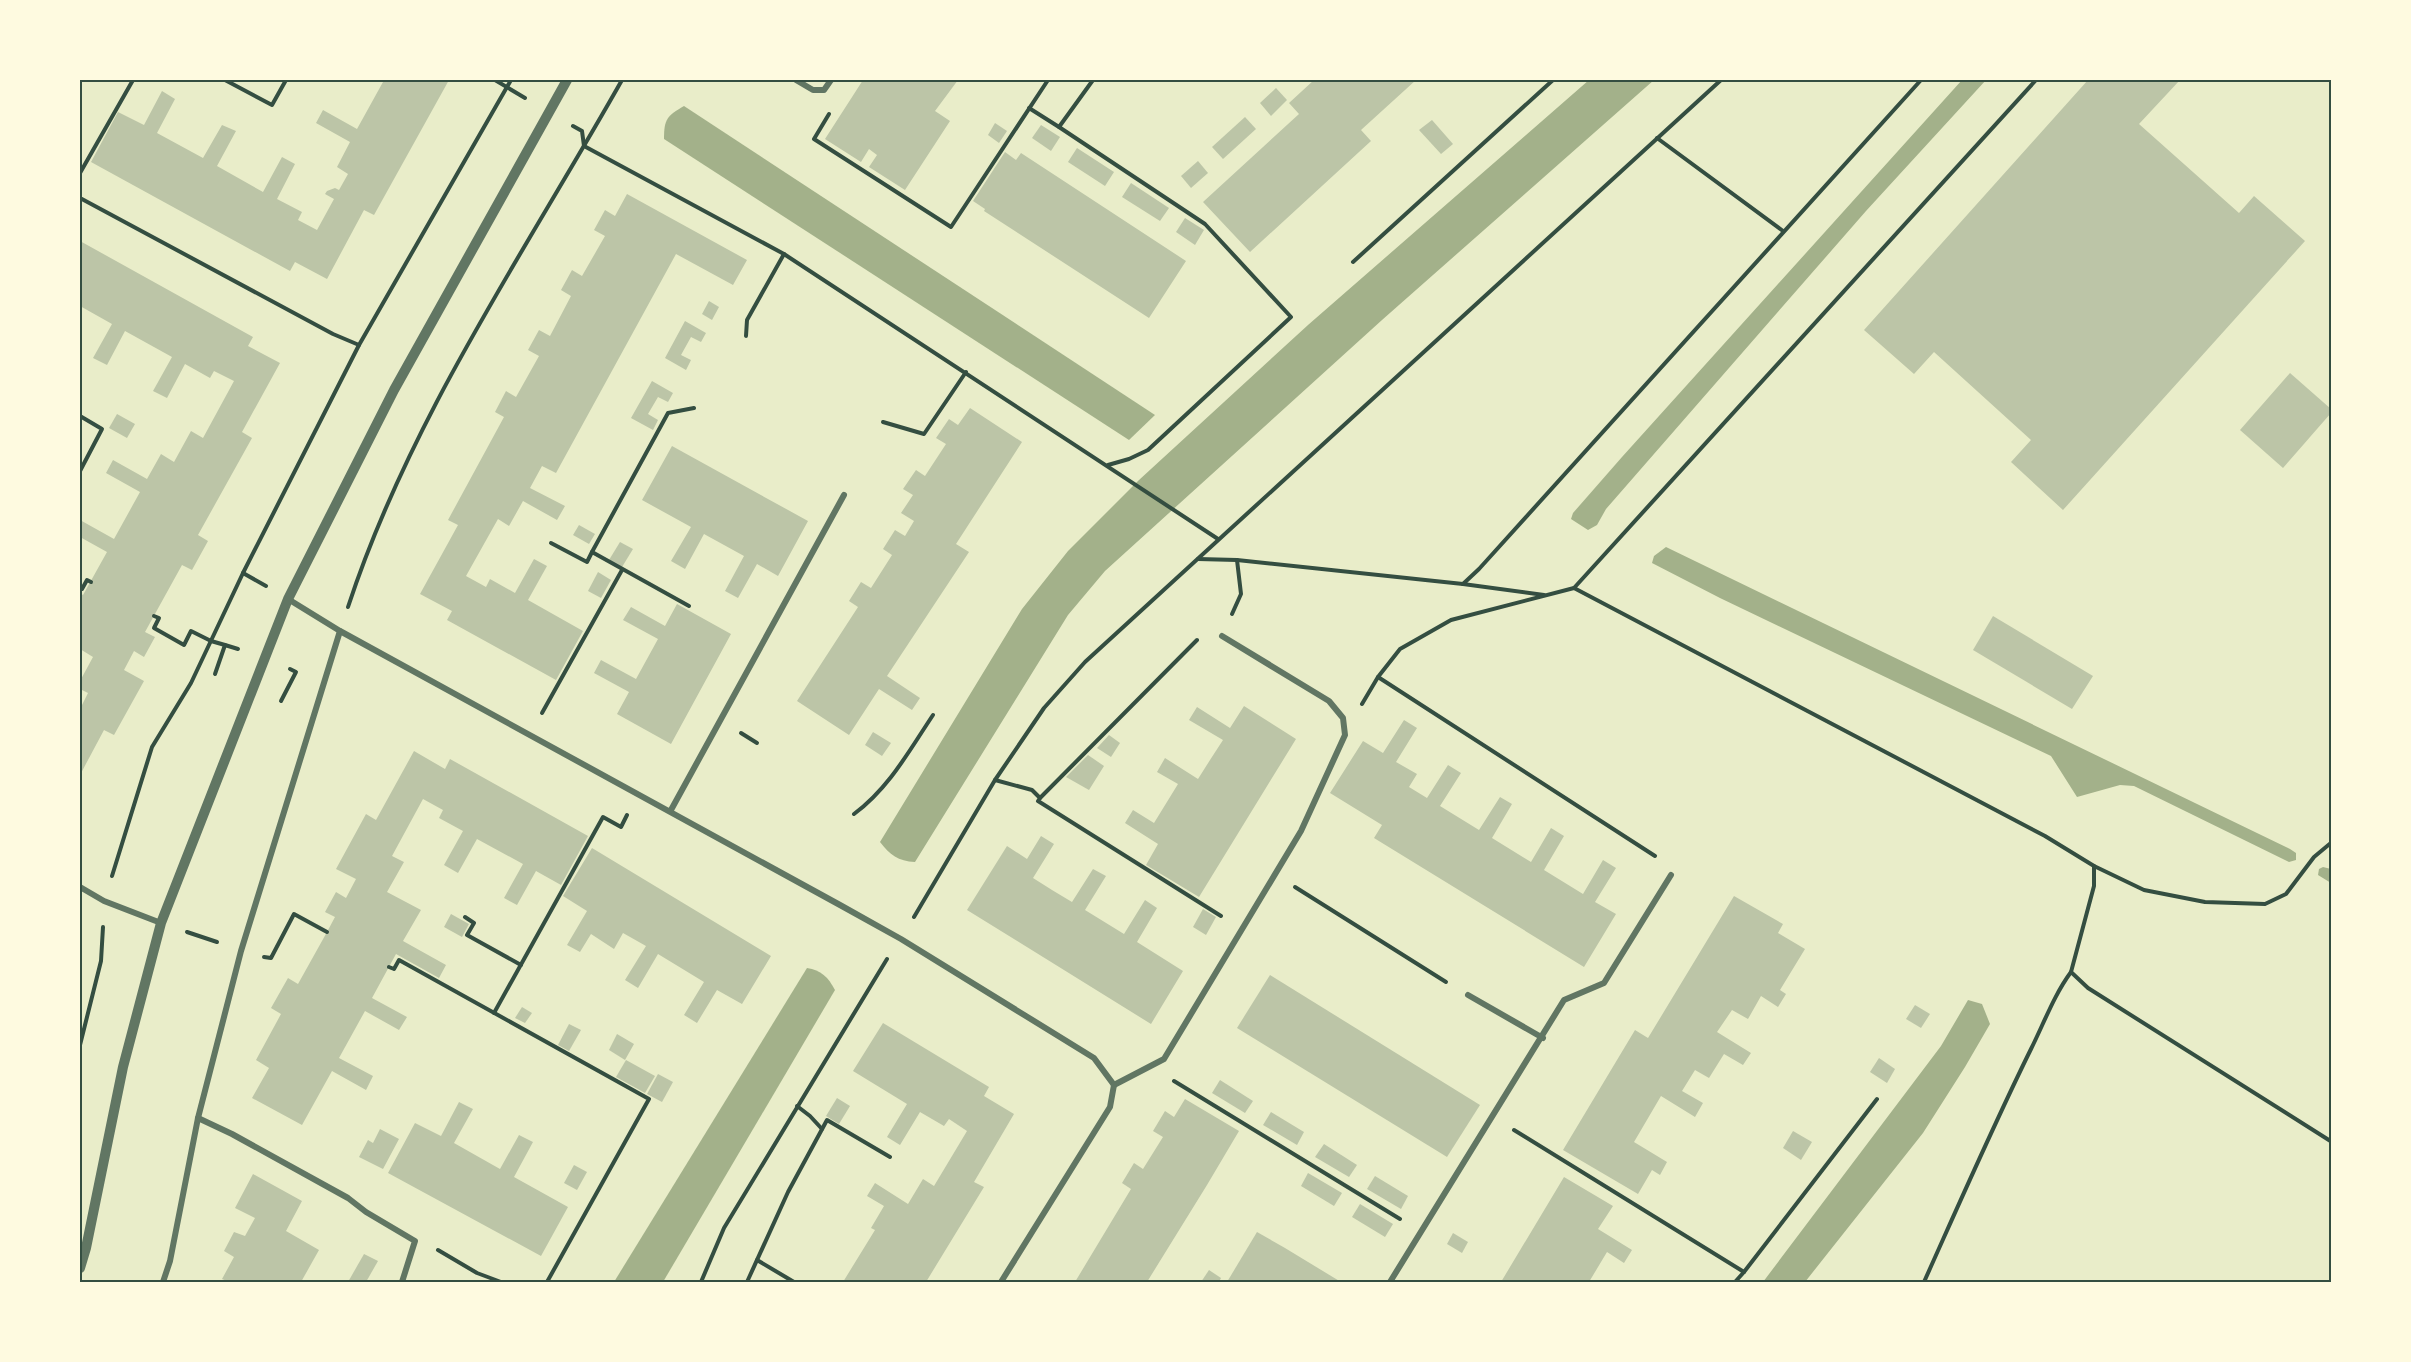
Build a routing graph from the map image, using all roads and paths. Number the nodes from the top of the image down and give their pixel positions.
1 (133, 80) edge
2 (225, 80) edge
3 (286, 80) edge
4 (495, 80) edge
5 (511, 80) edge
6 (567, 80) edge
7 (622, 80) edge
8 (796, 80) edge
9 (831, 80) edge
10 (1048, 80) edge
11 (1093, 80) edge
12 (1553, 80) edge
13 (1721, 80) edge
14 (1921, 80) edge
15 (2036, 80) edge
16 (507, 87) junction
17 (824, 90) junction
18 (1029, 108) junction
19 (548, 113) junction
20 (1059, 127) junction
21 (1658, 138) junction
22 (584, 146) junction
23 (80, 173) edge
24 (80, 198) edge
25 (1783, 231) junction
26 (784, 254) junction
27 (1353, 262) dead end
28 (746, 336) dead end
29 (359, 345) junction
30 (966, 372) junction
31 (694, 408) dead end
32 (80, 416) edge
33 (883, 422) dead end
34 (1107, 465) junction
35 (80, 471) edge
36 (844, 495) dead end
37 (1218, 539) junction
38 (551, 543) dead end
39 (592, 552) junction
40 (1197, 559) junction
41 (1237, 560) junction
42 (622, 570) junction
43 (91, 582) dead end
44 (1463, 584) junction
45 (80, 587) edge
46 (1574, 588) junction
47 (1545, 595) junction
48 (288, 598) junction
49 (689, 606) dead end
50 (154, 616) dead end
51 (340, 631) junction
52 (1222, 636) junction
53 (211, 641) junction
54 (225, 645) dead end
55 (1378, 677) junction
56 (933, 715) dead end
57 (1343, 718) junction
58 (530, 734) junction
59 (995, 780) junction
60 (639, 793) junction
61 (1040, 798) junction
62 (671, 810) junction
63 (854, 814) dead end
64 (2331, 842) edge
65 (2094, 866) junction
66 (1275, 874) junction
67 (1671, 875) joint
68 (80, 887) edge
69 (104, 901) junction
70 (465, 917) dead end
71 (161, 922) junction
72 (1241, 931) junction
73 (327, 932) dead end
74 (901, 939) junction
75 (241, 951) junction
76 (520, 965) junction
77 (389, 967) dead end
78 (2071, 972) junction
79 (1446, 982) dead end
80 (1468, 995) dead end
81 (494, 1013) junction
82 (1542, 1038) junction
83 (80, 1045) edge
84 (1150, 1067) junction
85 (1114, 1085) junction
86 (1877, 1099) dead end
87 (797, 1106) junction
88 (1492, 1117) junction
89 (198, 1118) junction
90 (822, 1129) junction
91 (2331, 1142) edge
92 (890, 1157) dead end
93 (1421, 1232) junction
94 (415, 1241) junction
95 (757, 1260) junction
96 (80, 1268) edge
97 (1744, 1272) junction
98 (163, 1282) edge
99 (402, 1282) edge
100 (501, 1282) edge
101 (547, 1282) edge
102 (701, 1282) edge
103 (747, 1282) edge
104 (794, 1282) edge
105 (1001, 1282) edge
106 (1390, 1282) edge
107 (1735, 1282) edge
108 (1924, 1282) edge

1 - 23 path
2 - 3 path
4 - 16 path
5 - 16 path
6 - 19 street
7 - 22 path
8 - 17 street
9 - 17 street
10 - 18 path
11 - 20 path
12 - 27 path
13 - 21 path
14 - 25 path
15 - 46 path
16 - 19 path
16 - 29 path
17 - 18 path
18 - 20 path
19 - 22 path
19 - 48 street
20 - 34 path
21 - 25 path
21 - 37 path
22 - 26 path
22 - 51 path
24 - 29 path
25 - 44 path
26 - 28 path
26 - 30 path
29 - 53 path
30 - 33 path
30 - 34 path
31 - 39 path
32 - 35 path
34 - 37 path
36 - 62 street
37 - 40 path
38 - 39 path
39 - 42 path
40 - 41 path
40 - 59 path
41 - 44 path
41 - 52 path
42 - 49 path
42 - 58 path
43 - 45 path
44 - 47 path
46 - 47 path
46 - 65 path
47 - 55 path
48 - 51 street
48 - 71 street
50 - 53 path
51 - 58 street
51 - 75 street
52 - 57 street
52 - 61 path
53 - 54 path
53 - 69 path
55 - 57 path
55 - 67 path
56 - 63 path
57 - 66 street
58 - 60 street
59 - 61 path
59 - 74 path
60 - 62 street
60 - 76 path
61 - 72 path
62 - 74 street
64 - 65 path
65 - 78 path
66 - 72 street
66 - 79 path
67 - 82 street
68 - 69 street
69 - 71 street
69 - 83 path
70 - 76 path
71 - 75 path
71 - 96 street
72 - 84 street
73 - 75 path
74 - 85 street
74 - 87 path
75 - 89 street
76 - 81 path
77 - 81 path
78 - 91 path
78 - 108 path
80 - 82 street
81 - 101 path
82 - 88 street
84 - 85 street
84 - 93 path
85 - 105 street
86 - 97 path
87 - 90 path
87 - 102 path
88 - 93 street
88 - 97 path
89 - 94 street
89 - 98 street
90 - 92 path
90 - 95 path
93 - 106 street
94 - 99 street
94 - 100 path
95 - 103 path
95 - 104 path
97 - 107 path

